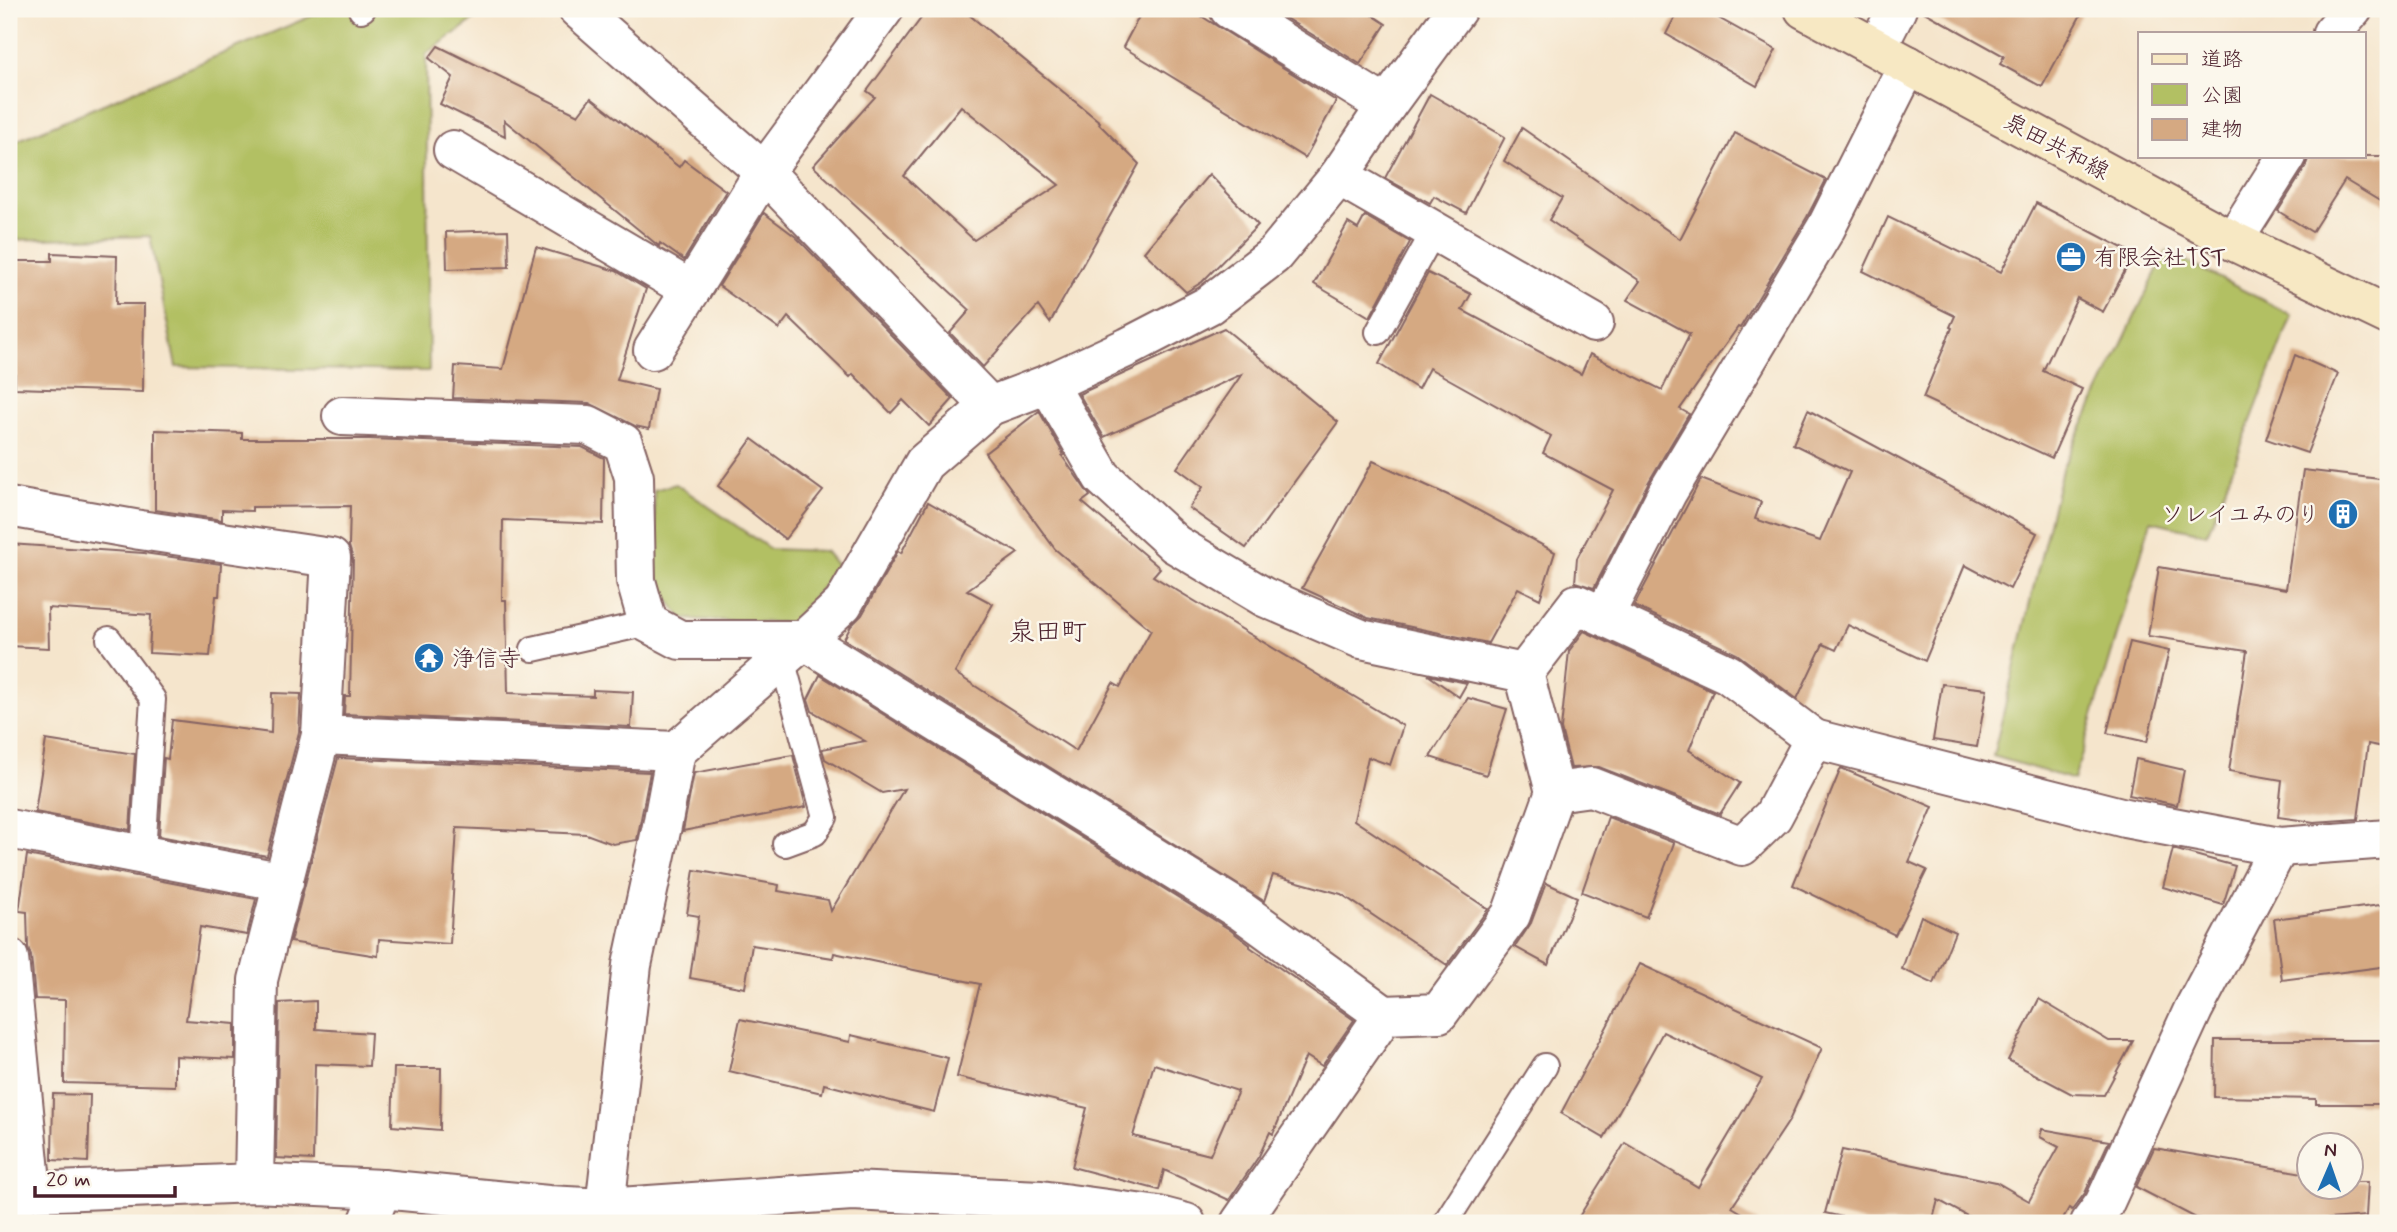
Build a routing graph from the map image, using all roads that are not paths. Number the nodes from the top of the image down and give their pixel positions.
1 (578, 9) edge
2 (884, 9) edge
3 (1229, 9) edge
4 (1457, 9) edge
5 (1804, 9) edge
6 (1897, 9) edge
7 (2353, 9) edge
8 (2333, 32) edge
9 (1892, 57) junction
10 (1386, 106) junction
11 (453, 150) dead end
12 (2286, 158) edge
13 (764, 172) junction
14 (1339, 176) junction
15 (1434, 231) junction
16 (2233, 241) junction
17 (691, 290) junction
18 (2388, 315) edge
19 (1594, 323) dead end
20 (1378, 331) dead end
21 (653, 351) dead end
22 (1048, 384) junction
23 (990, 406) junction
24 (342, 416) dead end
25 (9, 507) edge
26 (1604, 616) junction
27 (648, 623) junction
28 (109, 639) dead end
29 (533, 649) dead end
30 (793, 650) junction
31 (1524, 673) junction
32 (321, 735) junction
33 (1814, 738) junction
34 (676, 751) junction
35 (1555, 792) junction
36 (9, 829) edge
37 (2388, 839) edge
38 (785, 844) dead end
39 (2279, 847) junction
40 (143, 853) junction
41 (284, 882) junction
42 (9, 958) edge
43 (1384, 1015) junction
44 (1545, 1066) dead end
45 (254, 1183) junction
46 (21, 1196) edge
47 (375, 1206) edge
48 (606, 1208) junction
49 (547, 1214) edge
50 (1186, 1223) edge
51 (1240, 1223) edge
52 (1444, 1223) edge
53 (2090, 1223) edge

1 - 13 street
2 - 13 street
3 - 10 street
4 - 10 street
5 - 9 main road, 泉田共和線
6 - 9 street
7 - 8 street
9 - 16 main road, 泉田共和線
9 - 26 street
10 - 14 street
11 - 17 street
12 - 16 street
13 - 17 street
13 - 23 street
14 - 15 street
14 - 22 street
15 - 19 street
15 - 20 lane
16 - 18 main road, 泉田共和線
17 - 21 street
22 - 23 street
22 - 31 street
23 - 30 street
24 - 27 street
25 - 32 street
26 - 31 street
26 - 33 street
27 - 29 lane
27 - 30 street
28 - 40 lane
30 - 34 street
30 - 38 lane
30 - 43 street
31 - 35 street
32 - 34 street
32 - 41 street
33 - 35 street
33 - 39 street
34 - 48 street
35 - 43 street
36 - 40 street
37 - 39 street
39 - 53 street
40 - 41 street
41 - 45 street
42 - 46 street
43 - 51 street
44 - 52 lane
45 - 46 street
45 - 47 street
47 - 49 street
48 - 49 street
48 - 50 street

